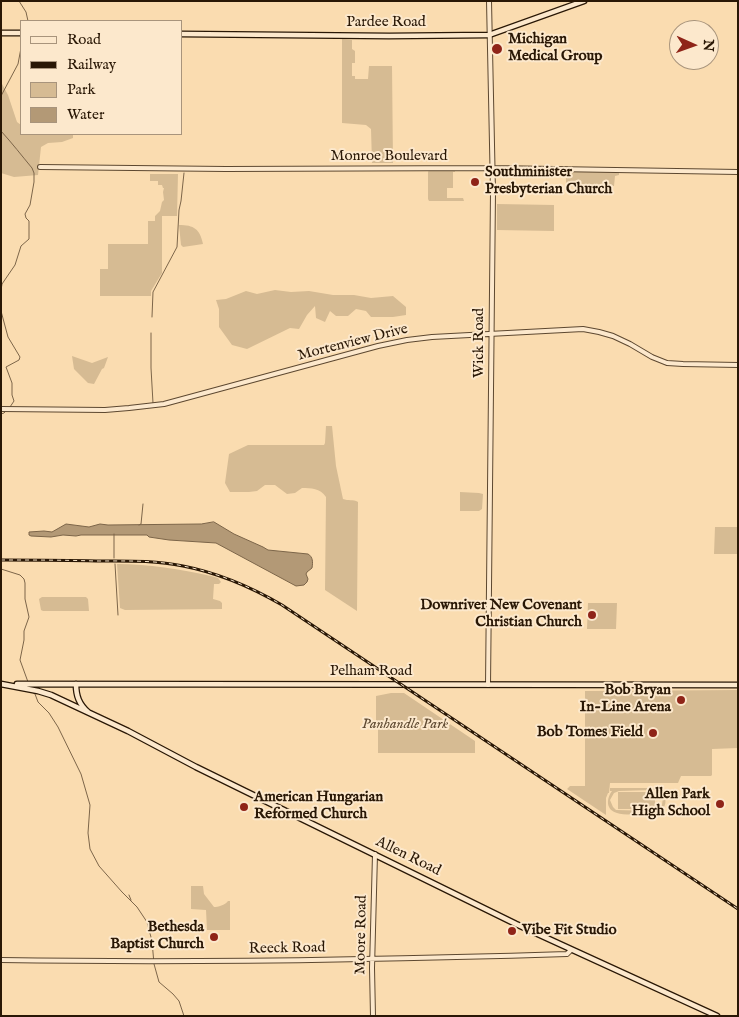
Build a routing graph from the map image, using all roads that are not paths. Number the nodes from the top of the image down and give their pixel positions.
1 (489, 1) edge
2 (584, 1) edge
3 (1, 33) edge
4 (20, 33) edge
5 (182, 34) edge
6 (489, 35) junction
7 (40, 167) dead end
8 (493, 168) junction
9 (738, 172) edge
10 (492, 333) junction
11 (738, 365) edge
12 (4, 409) edge
13 (3, 684) edge
14 (54, 684) junction
15 (76, 684) junction
16 (488, 685) junction
17 (738, 685) edge
18 (33, 687) junction
19 (56, 698) junction
20 (78, 698) junction
21 (73, 706) junction
22 (90, 714) junction
23 (374, 854) junction
24 (572, 950) junction
25 (372, 959) junction
26 (1, 960) edge
27 (373, 1016) edge
28 (717, 1016) edge

1 - 6 street, Wick Road
2 - 6 main road, Pardee Road
3 - 4 main road
5 - 6 main road, Pardee Road
6 - 8 street, Wick Road
7 - 8 street, Monroe Boulevard
8 - 9 street, Monroe Boulevard
8 - 10 street, Wick Road
10 - 11 street, Mortenview Drive
10 - 12 street, Mortenview Drive
10 - 16 street, Wick Road
13 - 18 main road, Allen Road
14 - 15 main road, Pelham Road
14 - 18 main road, Pelham Road
14 - 19 main road
15 - 16 main road, Pelham Road
15 - 20 main road, Allen Road
16 - 17 main road, Pelham Road
18 - 19 main road, Allen Road
19 - 21 main road, Allen Road
20 - 21 main road
20 - 22 main road, Allen Road
21 - 22 main road, Allen Road
22 - 23 main road, Allen Road
23 - 24 main road, Allen Road
23 - 25 street, Moore Road
24 - 25 street, Reeck Road
24 - 28 main road, Allen Road
25 - 26 street, Reeck Road
25 - 27 street, Moore Road

